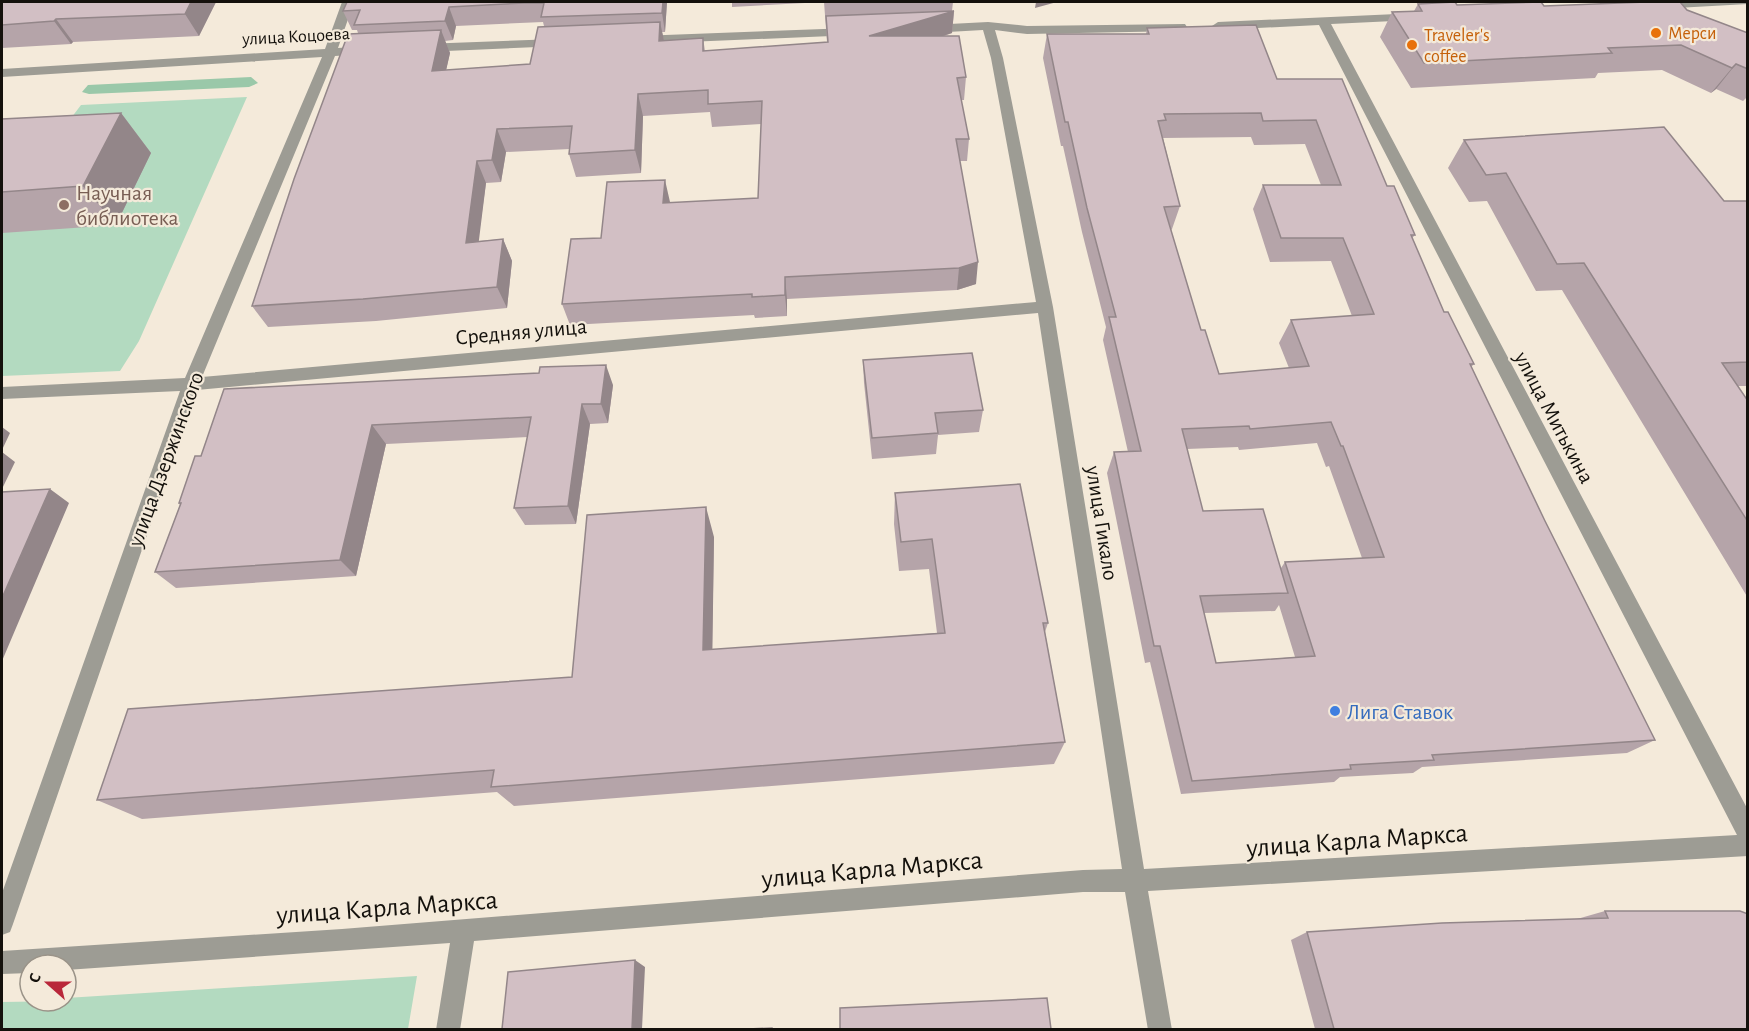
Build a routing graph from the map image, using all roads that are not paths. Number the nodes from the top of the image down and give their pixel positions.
1 (348, 2) edge
2 (1743, 2) edge
3 (1649, 6) edge
4 (1427, 15) edge
5 (1323, 20) junction
6 (988, 26) junction
7 (916, 29) edge
8 (868, 31) edge
9 (629, 40) edge
10 (570, 42) edge
11 (415, 48) edge
12 (379, 50) edge
13 (331, 51) junction
14 (2, 73) edge
15 (1045, 307) junction
16 (191, 384) junction
17 (2, 393) edge
18 (1748, 833) edge
19 (1748, 845) edge
20 (1133, 881) junction
21 (2, 924) edge
22 (464, 930) junction
23 (2, 963) edge
24 (448, 1029) edge
25 (1160, 1029) edge

1 - 13 street, улица Дзержинского
2 - 3 street
4 - 5 street
5 - 6 street
5 - 18 street, улица Митькина
6 - 7 street
6 - 15 street, улица Гикало
8 - 9 street
10 - 11 street
12 - 13 street, улица Коцоева
13 - 14 street, улица Коцоева
13 - 16 street, улица Дзержинского
15 - 16 street, Средняя улица
15 - 20 street, улица Гикало
16 - 17 street, Средняя улица
16 - 21 street, улица Дзержинского
19 - 20 street, улица Карла Маркса
20 - 22 street, улица Карла Маркса
20 - 25 street, улица Гикало
22 - 23 street, улица Карла Маркса
22 - 24 street

